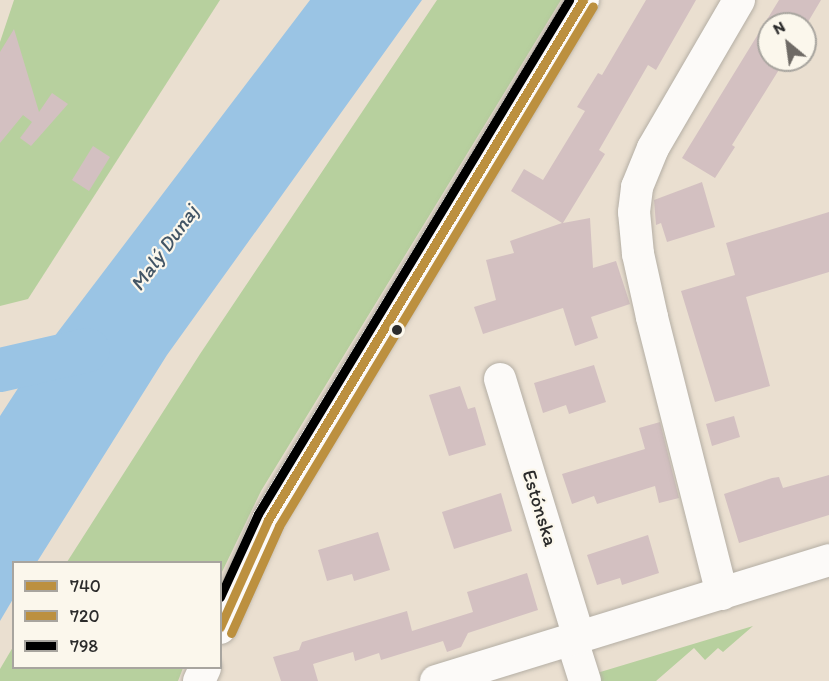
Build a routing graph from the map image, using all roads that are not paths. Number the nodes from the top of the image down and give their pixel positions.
1 (583, 0) edge
2 (739, 0) edge
3 (500, 379) dead end
4 (829, 560) edge
5 (722, 594) junction
6 (222, 624) edge
7 (576, 639) junction
8 (436, 681) edge
9 (585, 681) edge

1 - 6 street
2 - 5 street
3 - 7 street, Estónska
4 - 5 street
5 - 7 street
7 - 8 street
7 - 9 street, Estónska

